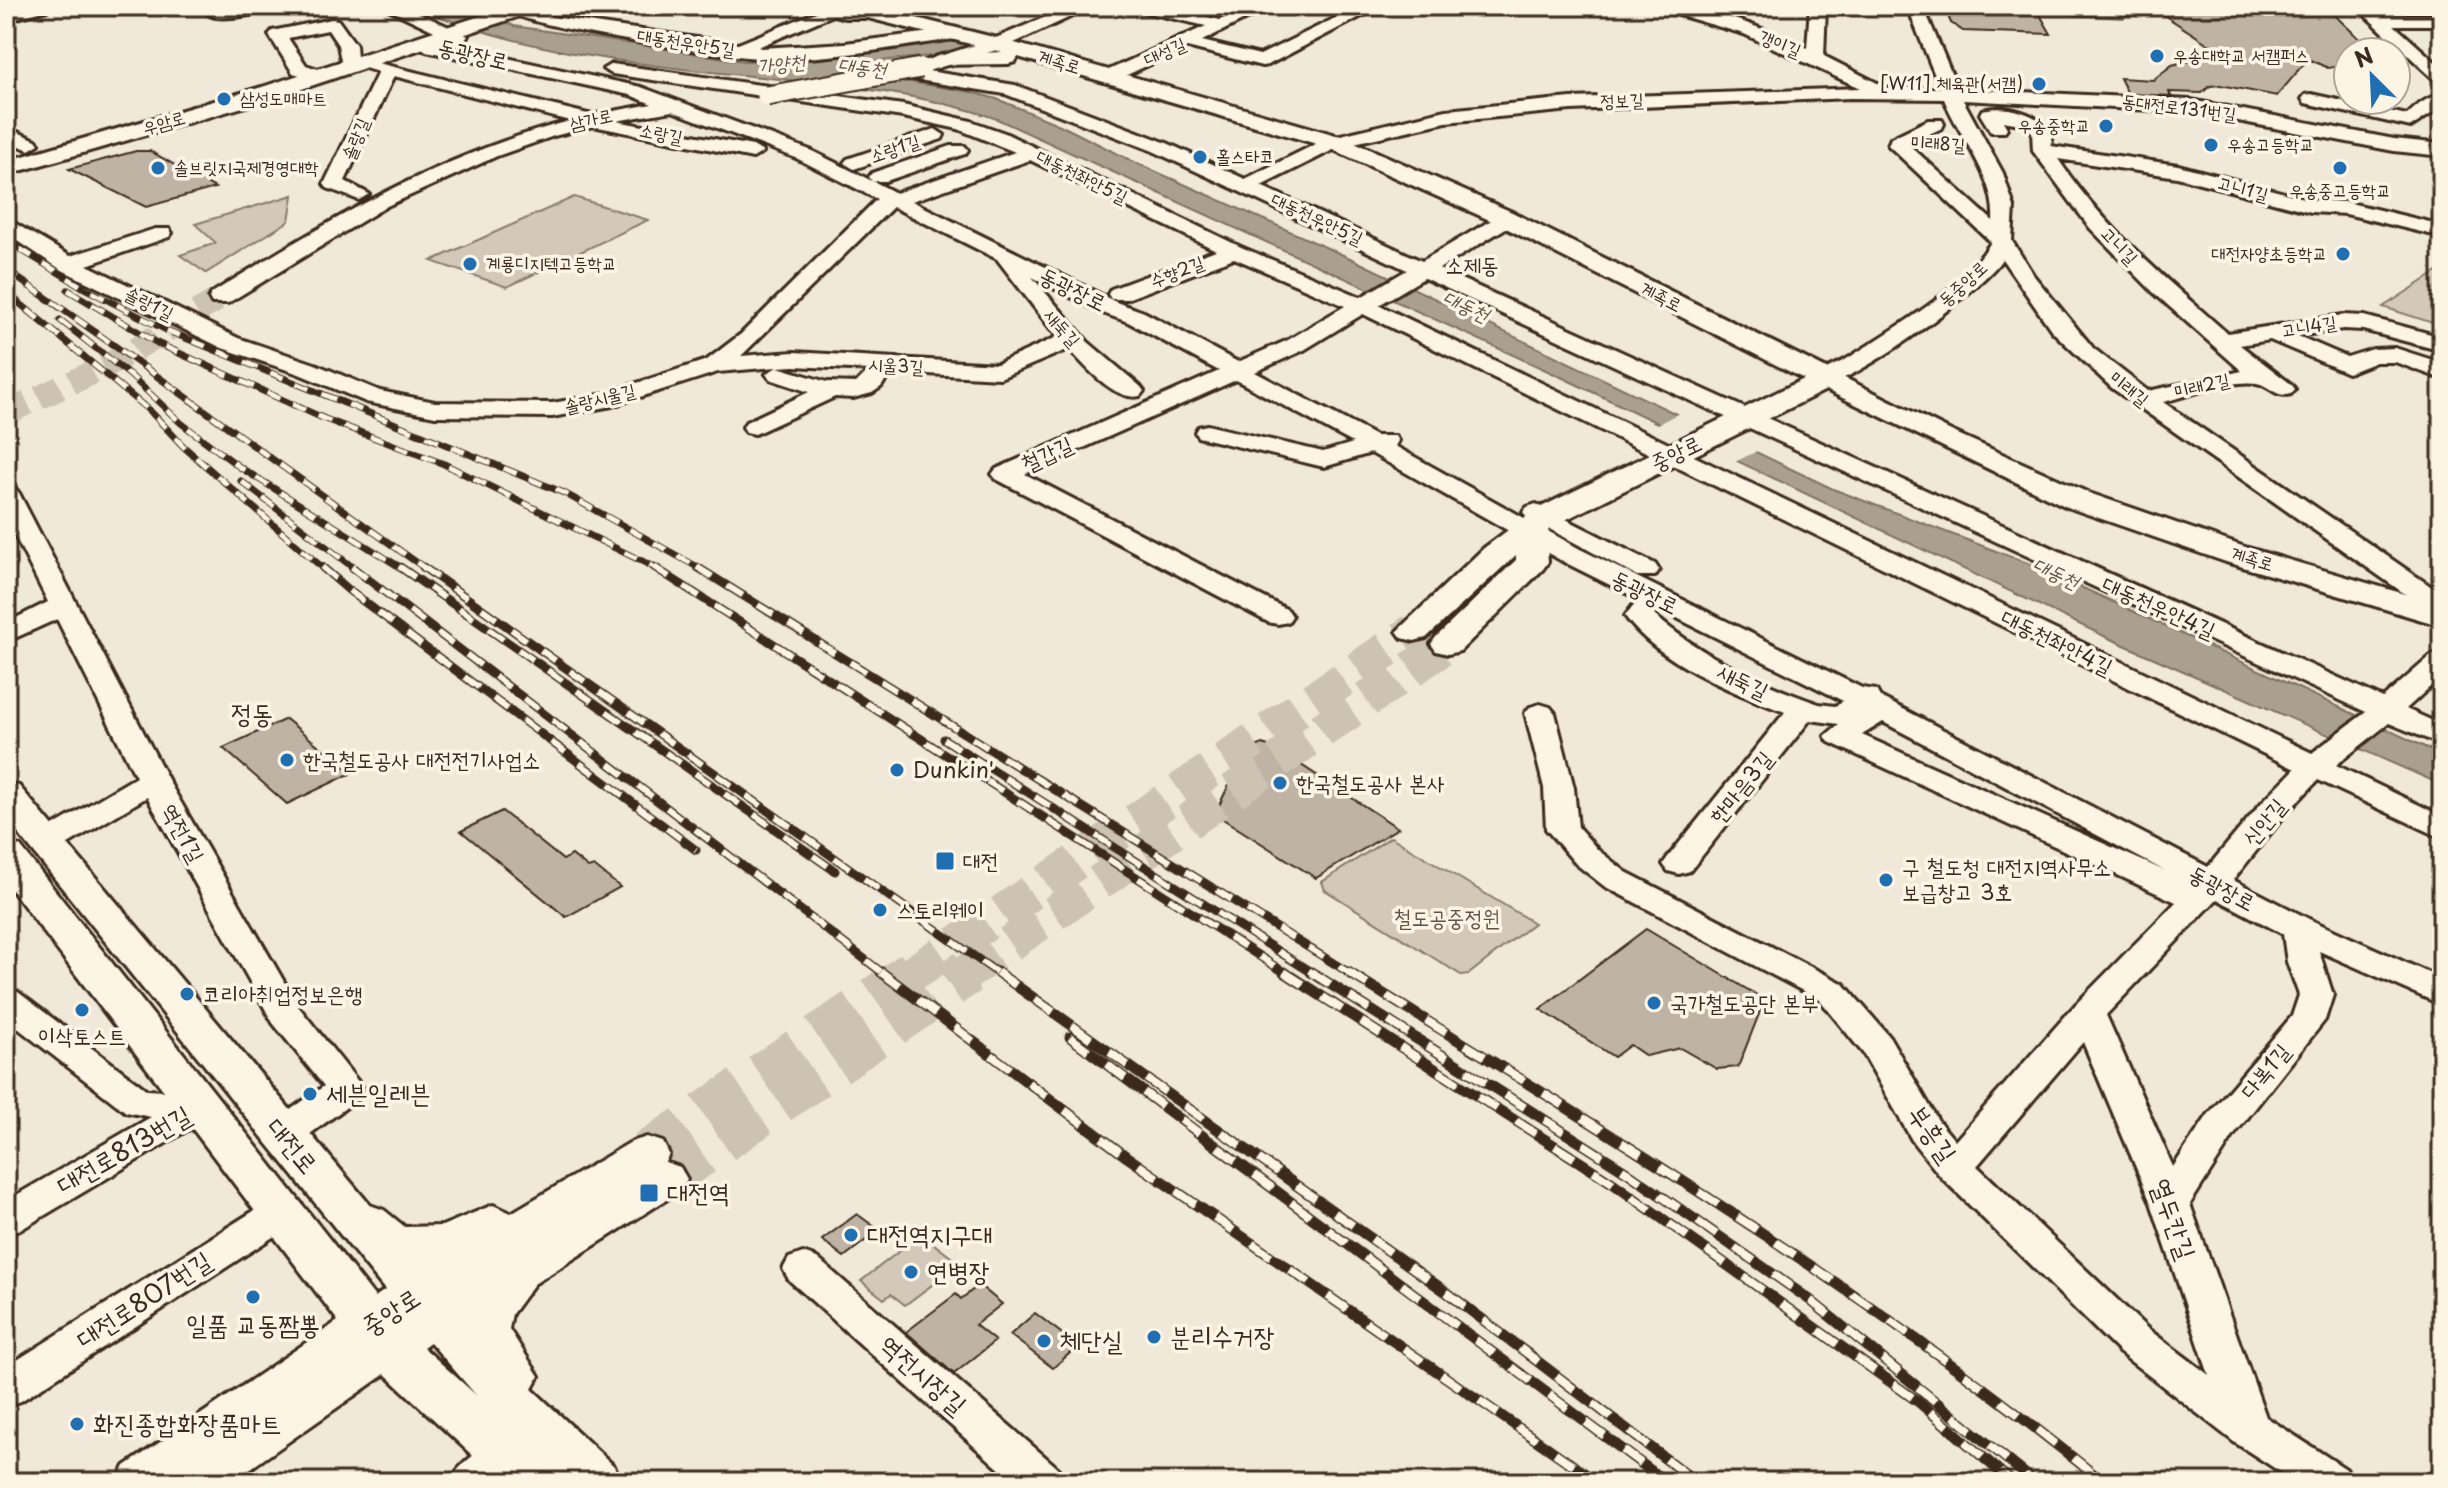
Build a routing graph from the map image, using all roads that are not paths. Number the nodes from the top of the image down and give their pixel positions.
1 (41, 6) edge
2 (269, 6) edge
3 (390, 6) edge
4 (1086, 6) edge
5 (1148, 6) edge
6 (1264, 6) edge
7 (1373, 6) edge
8 (1668, 6) edge
9 (1818, 6) edge
10 (1915, 6) edge
11 (2363, 6) edge
12 (518, 8) edge
13 (830, 8) edge
14 (866, 9) edge
15 (1722, 13) edge
16 (216, 14) dead end
17 (6, 16) edge
18 (2377, 20) junction
19 (2442, 20) edge
20 (1222, 25) junction
21 (449, 33) junction
22 (954, 34) junction
23 (424, 42) junction
24 (1187, 42) junction
25 (997, 44) junction
26 (736, 50) junction
27 (1030, 53) junction
28 (1815, 58) junction
29 (942, 61) junction
30 (356, 64) junction
31 (874, 67) dead end
32 (388, 70) junction
33 (321, 76) junction
34 (1108, 77) junction
35 (2442, 77) edge
36 (613, 86) junction
37 (1888, 94) junction
38 (1912, 94) joint
39 (1953, 94) junction
40 (2311, 99) dead end
41 (2442, 101) edge
42 (678, 105) junction
43 (751, 109) junction
44 (2230, 113) junction
45 (592, 119) junction
46 (1998, 128) dead end
47 (6, 133) edge
48 (935, 135) dead end
49 (1942, 137) joint
50 (1335, 142) junction
51 (29, 144) dead end
52 (1978, 146) junction
53 (958, 150) dead end
54 (2442, 150) edge
55 (2043, 151) junction
56 (1032, 153) junction
57 (2442, 160) edge
58 (823, 163) junction
59 (854, 163) junction
60 (6, 168) edge
61 (879, 177) junction
62 (1246, 186) junction
63 (359, 194) dead end
64 (903, 197) junction
65 (1507, 219) junction
66 (6, 224) edge
67 (2442, 231) edge
68 (162, 233) dead end
69 (2002, 241) junction
70 (1234, 251) junction
71 (1003, 254) junction
72 (68, 264) junction
73 (1421, 271) junction
74 (1119, 294) junction
75 (220, 298) tunnel mouth
76 (1364, 304) junction
77 (2273, 333) junction
78 (1071, 339) junction
79 (2222, 341) junction
80 (230, 343) joint
81 (2442, 344) edge
82 (715, 365) junction
83 (883, 365) junction
84 (1244, 368) junction
85 (2442, 372) edge
86 (778, 374) dead end
87 (2262, 376) junction
88 (1825, 380) junction
89 (2283, 389) dead end
90 (829, 391) junction
91 (1132, 391) dead end
92 (2142, 400) junction
93 (1742, 419) junction
94 (755, 427) dead end
95 (1207, 432) dead end
96 (1386, 442) junction
97 (1675, 455) junction
98 (6, 493) edge
99 (1538, 524) junction
100 (1655, 596) junction
101 (62, 606) junction
102 (2442, 607) edge
103 (1278, 616) dead end
104 (2442, 616) edge
105 (1414, 631) tunnel mouth
106 (6, 634) edge
107 (1448, 644) tunnel mouth
108 (2442, 661) edge
109 (1873, 699) junction
110 (1802, 710) junction
111 (1540, 713) dead end
112 (2382, 713) junction
113 (2442, 736) edge
114 (2316, 765) junction
115 (153, 780) junction
116 (6, 794) edge
117 (2442, 828) edge
118 (47, 843) junction
119 (6, 855) edge
120 (1679, 864) dead end
121 (2212, 884) junction
122 (2299, 928) junction
123 (2442, 976) edge
124 (2442, 993) edge
125 (6, 1001) edge
126 (2088, 1013) junction
127 (200, 1106) junction
128 (282, 1135) junction
129 (655, 1166) junction
130 (1954, 1167) junction
131 (328, 1189) junction
132 (2170, 1203) junction
133 (282, 1212) junction
134 (6, 1219) edge
135 (803, 1269) dead end
136 (518, 1270) junction
137 (425, 1304) junction
138 (378, 1335) junction
139 (6, 1389) edge
140 (2250, 1429) junction
141 (510, 1458) edge
142 (143, 1482) edge
143 (190, 1482) edge
144 (596, 1482) edge
145 (1044, 1482) edge
146 (2331, 1482) edge

1 - 17 street
2 - 16 street
3 - 21 street, 대동천좌안5길
4 - 25 street, 삼가로
5 - 20 street
6 - 20 street, 대성길
7 - 24 street
8 - 15 street, 갱이길
9 - 28 street
10 - 39 street, 동중앙로
11 - 18 street
12 - 21 main road, 우암로
12 - 26 street, 대동천우안5길
13 - 14 main road, 계족로
13 - 26 street
14 - 22 main road, 계족로
15 - 28 street, 갱이길
18 - 19 street
18 - 35 street
20 - 24 street, 대성길
21 - 23 main road, 우암로
21 - 56 street, 대동천좌안5길
22 - 25 main road, 계족로
22 - 26 street, 대동천우안5길
23 - 30 main road, 우암로
23 - 36 street, 동광장로
23 - 42 street, 동광장로
24 - 34 street, 대성길
25 - 27 main road, 계족로
25 - 29 street, 삼가로
27 - 29 main road
27 - 34 main road, 계족로
28 - 37 street, 갱이길
29 - 43 street, 삼가로, bridge
30 - 32 street, 소랑길
30 - 33 main road, 우암로
30 - 33 street
31 - 62 street, 대동천우안5길
32 - 45 street, 소랑길
32 - 63 street, 솔랑길
33 - 60 main road, 우암로
34 - 50 main road, 계족로
36 - 42 street, 동광장로
36 - 45 street
37 - 38 street, 정보길
37 - 50 street, 정보길
38 - 39 street, 동대전로131번길
39 - 44 street, 동대전로131번길
39 - 52 street, 동중앙로
40 - 41 street
42 - 43 street, 동광장로
42 - 43 street, 삼가로
42 - 45 street, 삼가로
42 - 58 street, 동광장로
43 - 59 street, 동광장로
44 - 54 street, 동대전로131번길
44 - 57 street
45 - 58 street, 소랑길
45 - 75 street, 삼가로
46 - 55 street, 고니길
47 - 51 street
48 - 59 street, 소랑1길
49 - 52 street, 미래8길
49 - 69 street, 미래길
50 - 62 street, 정보길
50 - 65 main road, 계족로
52 - 69 street, 동중앙로
53 - 61 street
55 - 67 street, 고니1길
55 - 79 street, 고니길
56 - 64 street, 솔랑시울길
56 - 70 street, 대동천좌안5길
58 - 64 street, 동광장로
59 - 61 street, 동광장로
61 - 64 street, 동광장로
62 - 73 street, 대동천우안5길
64 - 71 street, 동광장로
64 - 74 street, 동광장로
64 - 82 street, 솔랑시울길
65 - 73 street
65 - 88 main road, 계족로
66 - 72 street, 솔랑1길
68 - 72 street
69 - 88 street, 동중앙로
69 - 92 street, 미래길
70 - 74 street, 수향2길
70 - 76 street, 대동천좌안5길
71 - 78 street, 새둑길
71 - 84 street, 동광장로
72 - 80 street, 솔랑1길
73 - 76 street, 철갑길
73 - 93 street, 대동천우안5길
74 - 84 street, 동광장로
76 - 84 street, 철갑길
76 - 97 street, 대동천좌안5길
77 - 79 street, 고니4길
77 - 81 street, 고니4길
77 - 85 street
78 - 83 street, 시울3길
78 - 91 street, 새둑길
79 - 87 street, 고니길
80 - 82 street, 솔랑시울길
82 - 83 street, 시울3길
83 - 90 street
84 - 96 street, 동광장로
84 - 103 street, 철갑길
86 - 90 street
87 - 89 street, 고니길
87 - 92 street, 미래2길
88 - 93 main road, 중앙로
88 - 104 main road, 계족로
90 - 94 street
92 - 102 street, 미래길
93 - 97 main road, 중앙로
93 - 112 street, 대동천우안4길
95 - 96 street
96 - 99 street, 동광장로
97 - 99 main road, 중앙로
97 - 114 street, 대동천좌안4길
98 - 101 street, 역전1길
99 - 100 street, 동광장로
99 - 105 main road, 중앙로
99 - 107 main road
99 - 109 street, 동광장로
100 - 109 street, 동광장로
100 - 110 street, 새둑길
101 - 106 street
101 - 115 street, 역전1길
108 - 112 street
109 - 110 street, 새둑길
109 - 121 street, 동광장로
109 - 121 street
110 - 120 street, 한마음3길
111 - 130 street, 부흥길
112 - 113 street, 대동천우안4길
112 - 114 street, 신안길
114 - 117 street, 대동천좌안4길
114 - 121 street, 신안길
115 - 118 street
115 - 128 street, 역전1길
116 - 118 main road, 대전로
118 - 128 main road, 대전로
119 - 127 main road, 대전로
121 - 122 street, 동광장로
121 - 123 street, 동광장로
121 - 126 street, 신안길
122 - 124 street, 동광장로
122 - 132 street, 다복1길
125 - 127 street
126 - 130 street, 신안길
126 - 132 street, 열두칸길
127 - 133 main road, 대전로
127 - 134 street, 대전로813번길
128 - 131 main road, 대전로
129 - 131 main road
129 - 136 main road, 중앙로
129 - 137 main road, 중앙로
130 - 140 street, 부흥길
131 - 137 main road, 대전로
132 - 140 street, 열두칸길
133 - 138 main road, 대전로
133 - 139 street, 대전로807번길
135 - 145 street, 역전시장길
136 - 137 main road, 중앙로
136 - 141 main road
137 - 138 main road, 중앙로
137 - 141 main road, 대전로
138 - 141 main road, 대전로
138 - 142 main road, 중앙로
138 - 143 main road, 중앙로
140 - 146 street, 부흥길
141 - 144 main road, 대전로

